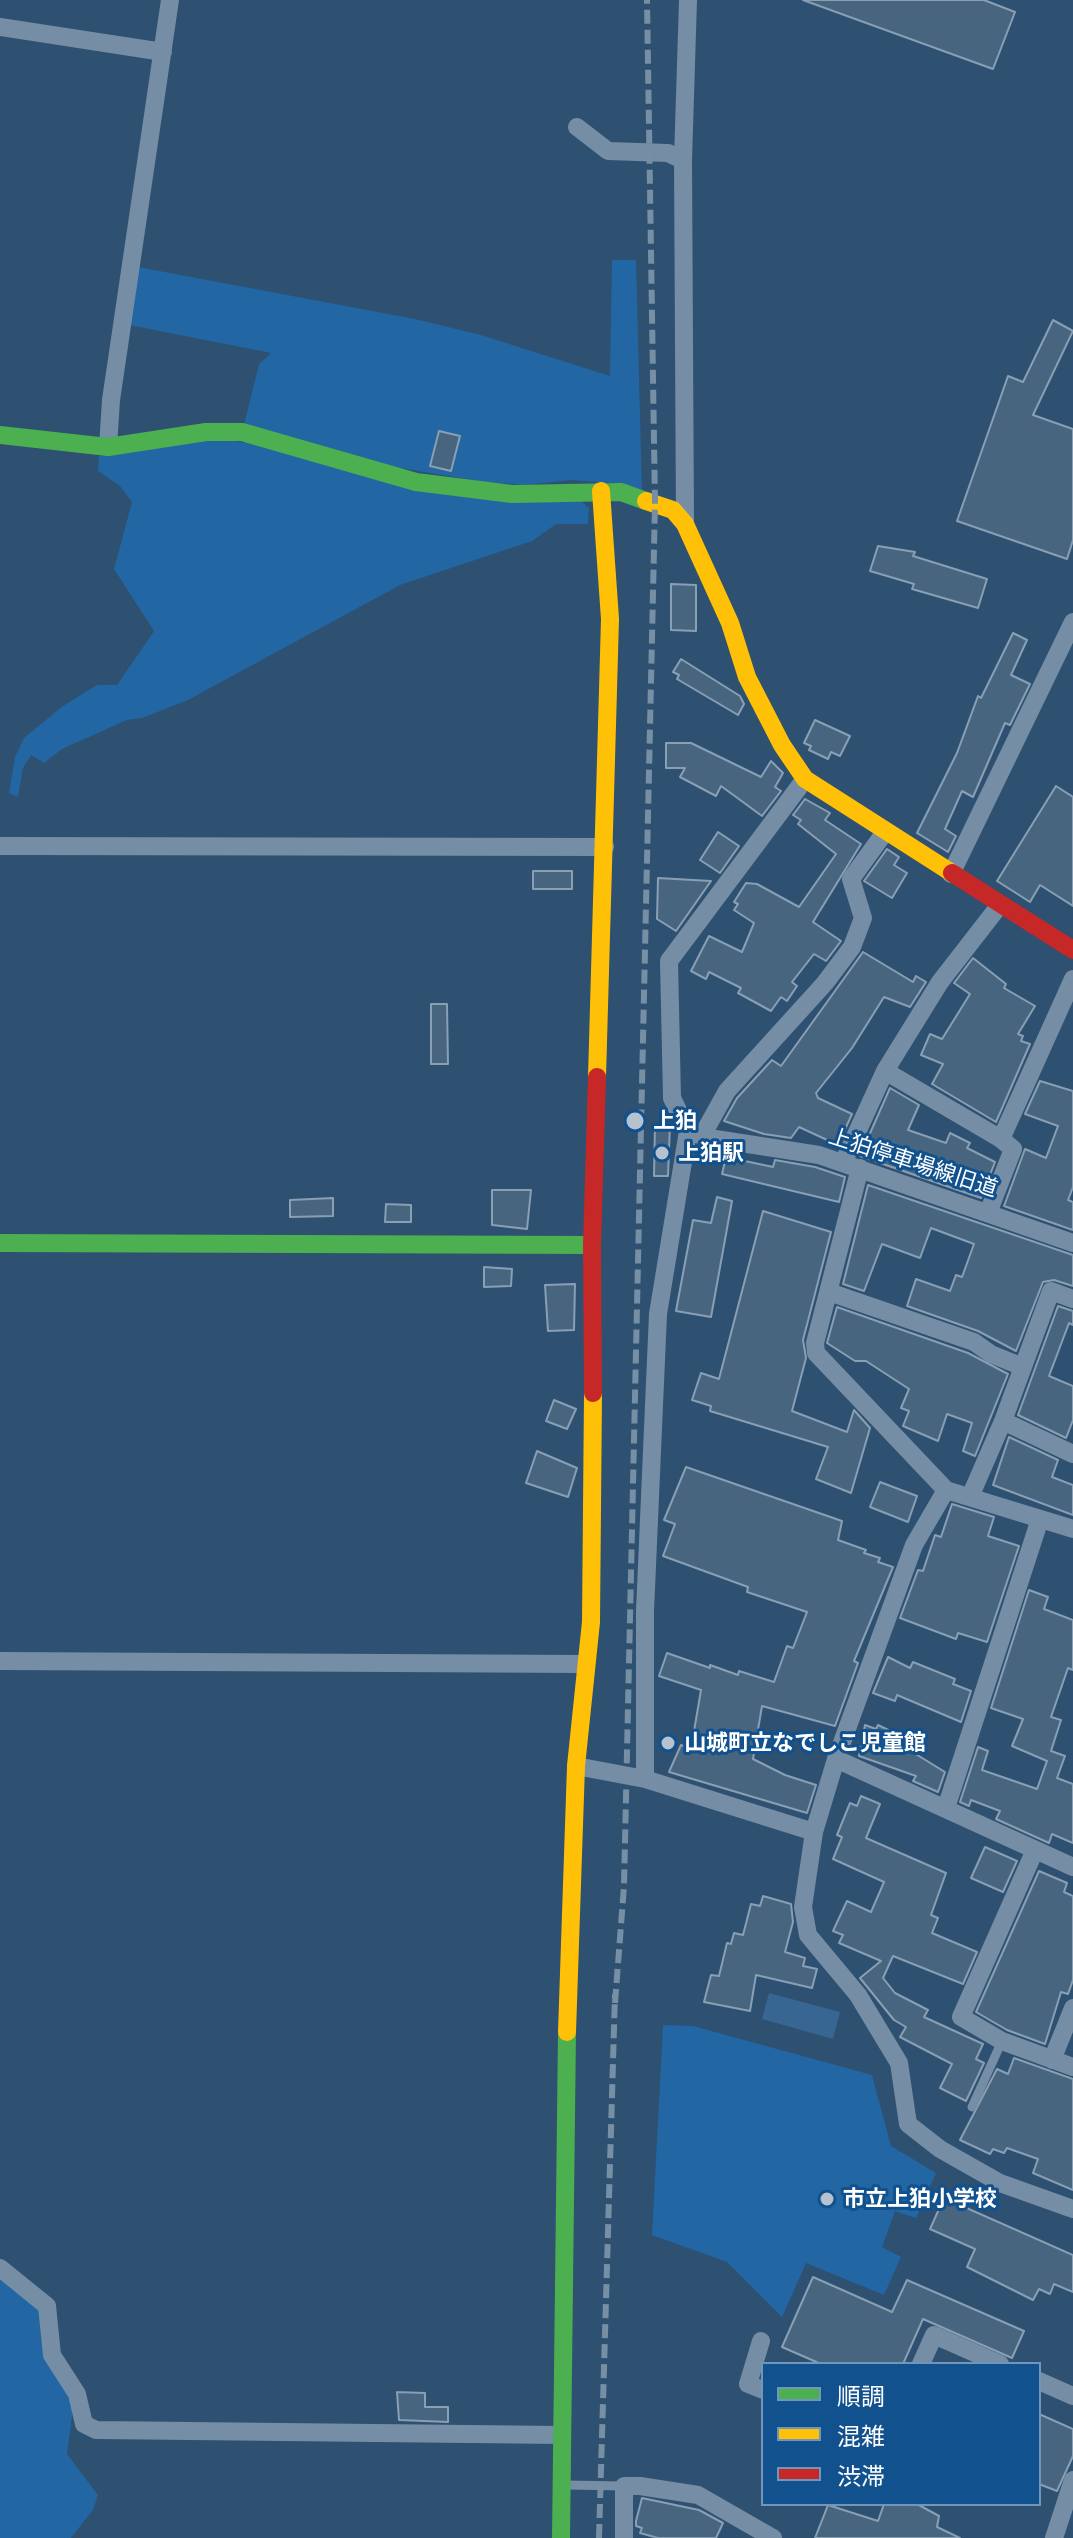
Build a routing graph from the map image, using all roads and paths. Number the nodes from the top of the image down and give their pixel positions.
1 (170, 0) edge
2 (688, 0) edge
3 (0, 27) edge
4 (163, 52) junction
5 (577, 127) dead end
6 (683, 160) junction
7 (0, 435) edge
8 (108, 447) junction
9 (601, 491) junction
10 (685, 524) junction
11 (1073, 622) edge
12 (805, 779) junction
13 (885, 832) junction
14 (0, 846) edge
15 (605, 847) junction
16 (951, 874) junction
17 (999, 906) junction
18 (1073, 950) edge
19 (1073, 979) edge
20 (1065, 1019) edge
21 (885, 1071) junction
22 (695, 1133) junction
23 (1001, 1139) junction
24 (851, 1165) junction
25 (988, 1213) junction
26 (0, 1243) edge
27 (1073, 1243) edge
28 (592, 1245) junction
29 (829, 1292) junction
30 (1073, 1299) edge
31 (1023, 1367) junction
32 (1003, 1421) junction
33 (1072, 1453) edge
34 (946, 1490) junction
35 (970, 1497) junction
36 (1040, 1519) junction
37 (1073, 1529) edge
38 (0, 1661) edge
39 (585, 1664) junction
40 (836, 1759) junction
41 (576, 1766) junction
42 (645, 1779) junction
43 (946, 1808) junction
44 (814, 1832) junction
45 (1035, 1850) junction
46 (1073, 1867) edge
47 (1073, 2008) edge
48 (1002, 2041) junction
49 (1052, 2060) junction
50 (1073, 2067) edge
51 (972, 2107) dead end
52 (1073, 2209) edge
53 (0, 2268) edge
54 (761, 2341) dead end
55 (922, 2362) edge
56 (995, 2362) edge
57 (1041, 2382) edge
58 (761, 2389) edge
59 (1073, 2396) edge
60 (562, 2435) junction
61 (1073, 2480) edge
62 (561, 2485) junction
63 (624, 2486) junction
64 (561, 2538) edge
65 (624, 2538) edge
66 (773, 2538) edge
67 (1054, 2538) edge

1 - 4 street
2 - 6 street
3 - 4 street
4 - 8 street
5 - 6 street
6 - 10 street
7 - 8 street
8 - 9 street
9 - 10 street
9 - 15 street
10 - 12 street
11 - 16 street
12 - 13 street
12 - 22 street
13 - 16 street
13 - 22 street
14 - 15 street
15 - 28 street
16 - 17 street
17 - 18 street
17 - 21 street
19 - 20 street
20 - 23 street
21 - 23 street
21 - 24 street
22 - 24 street, 上狛停車場線旧道
22 - 42 street
23 - 25 street
24 - 25 street, 上狛停車場線旧道
24 - 29 street
25 - 27 street, 上狛停車場線旧道
26 - 28 street
28 - 39 street
29 - 31 street
29 - 34 street
30 - 31 street
31 - 32 street
32 - 33 street
32 - 35 street
34 - 35 street
34 - 40 street
35 - 36 street
36 - 37 street
36 - 43 street
38 - 39 street
39 - 41 street
40 - 43 street
40 - 44 street
41 - 42 street
41 - 60 street
42 - 44 street
43 - 45 street
44 - 52 street
45 - 46 street
45 - 48 street
47 - 49 street
48 - 49 street
48 - 51 lane
49 - 50 street
53 - 60 street
54 - 58 street
55 - 56 street
57 - 59 street
60 - 62 street
61 - 67 street
62 - 63 lane
62 - 64 street
63 - 65 street
63 - 66 street

